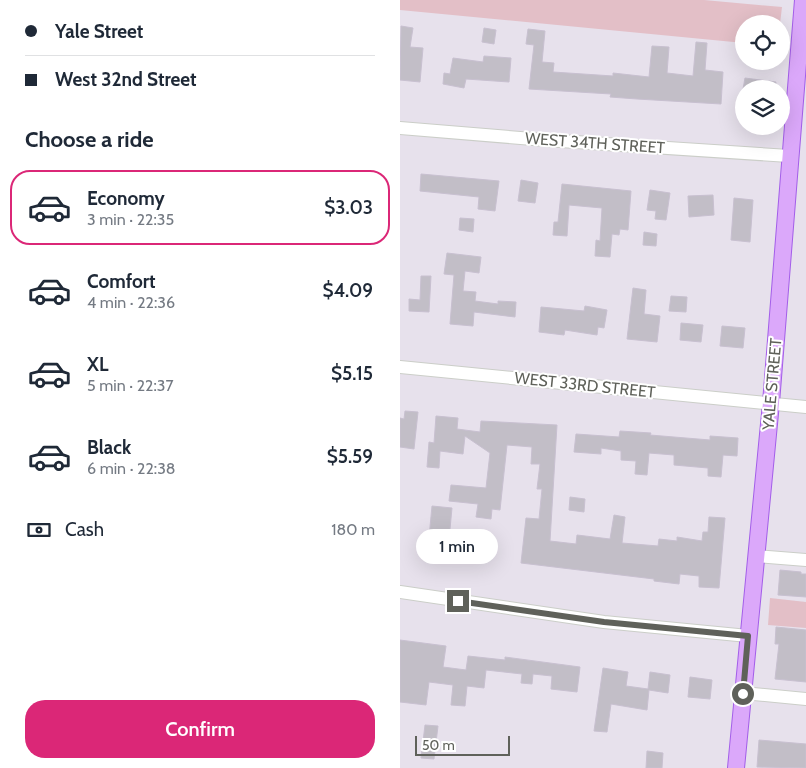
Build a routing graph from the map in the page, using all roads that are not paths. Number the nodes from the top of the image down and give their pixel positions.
1 (802, 0) edge
2 (802, 59) edge
3 (400, 128) edge
4 (789, 156) junction
5 (400, 367) edge
6 (770, 404) junction
7 (806, 407) edge
8 (756, 556) junction
9 (806, 560) edge
10 (400, 592) edge
11 (748, 636) junction
12 (743, 694) junction
13 (806, 699) edge
14 (736, 768) edge

1 - 2 main road, YALE STREET
2 - 4 main road, YALE STREET
3 - 4 street, WEST 34TH STREET
4 - 6 main road, YALE STREET
5 - 6 street, WEST 33RD STREET
6 - 7 street, WEST 33RD STREET
6 - 8 main road, YALE STREET
8 - 9 street
8 - 11 main road, YALE STREET
10 - 11 street
11 - 12 main road, YALE STREET
12 - 13 street
12 - 14 main road, YALE STREET

